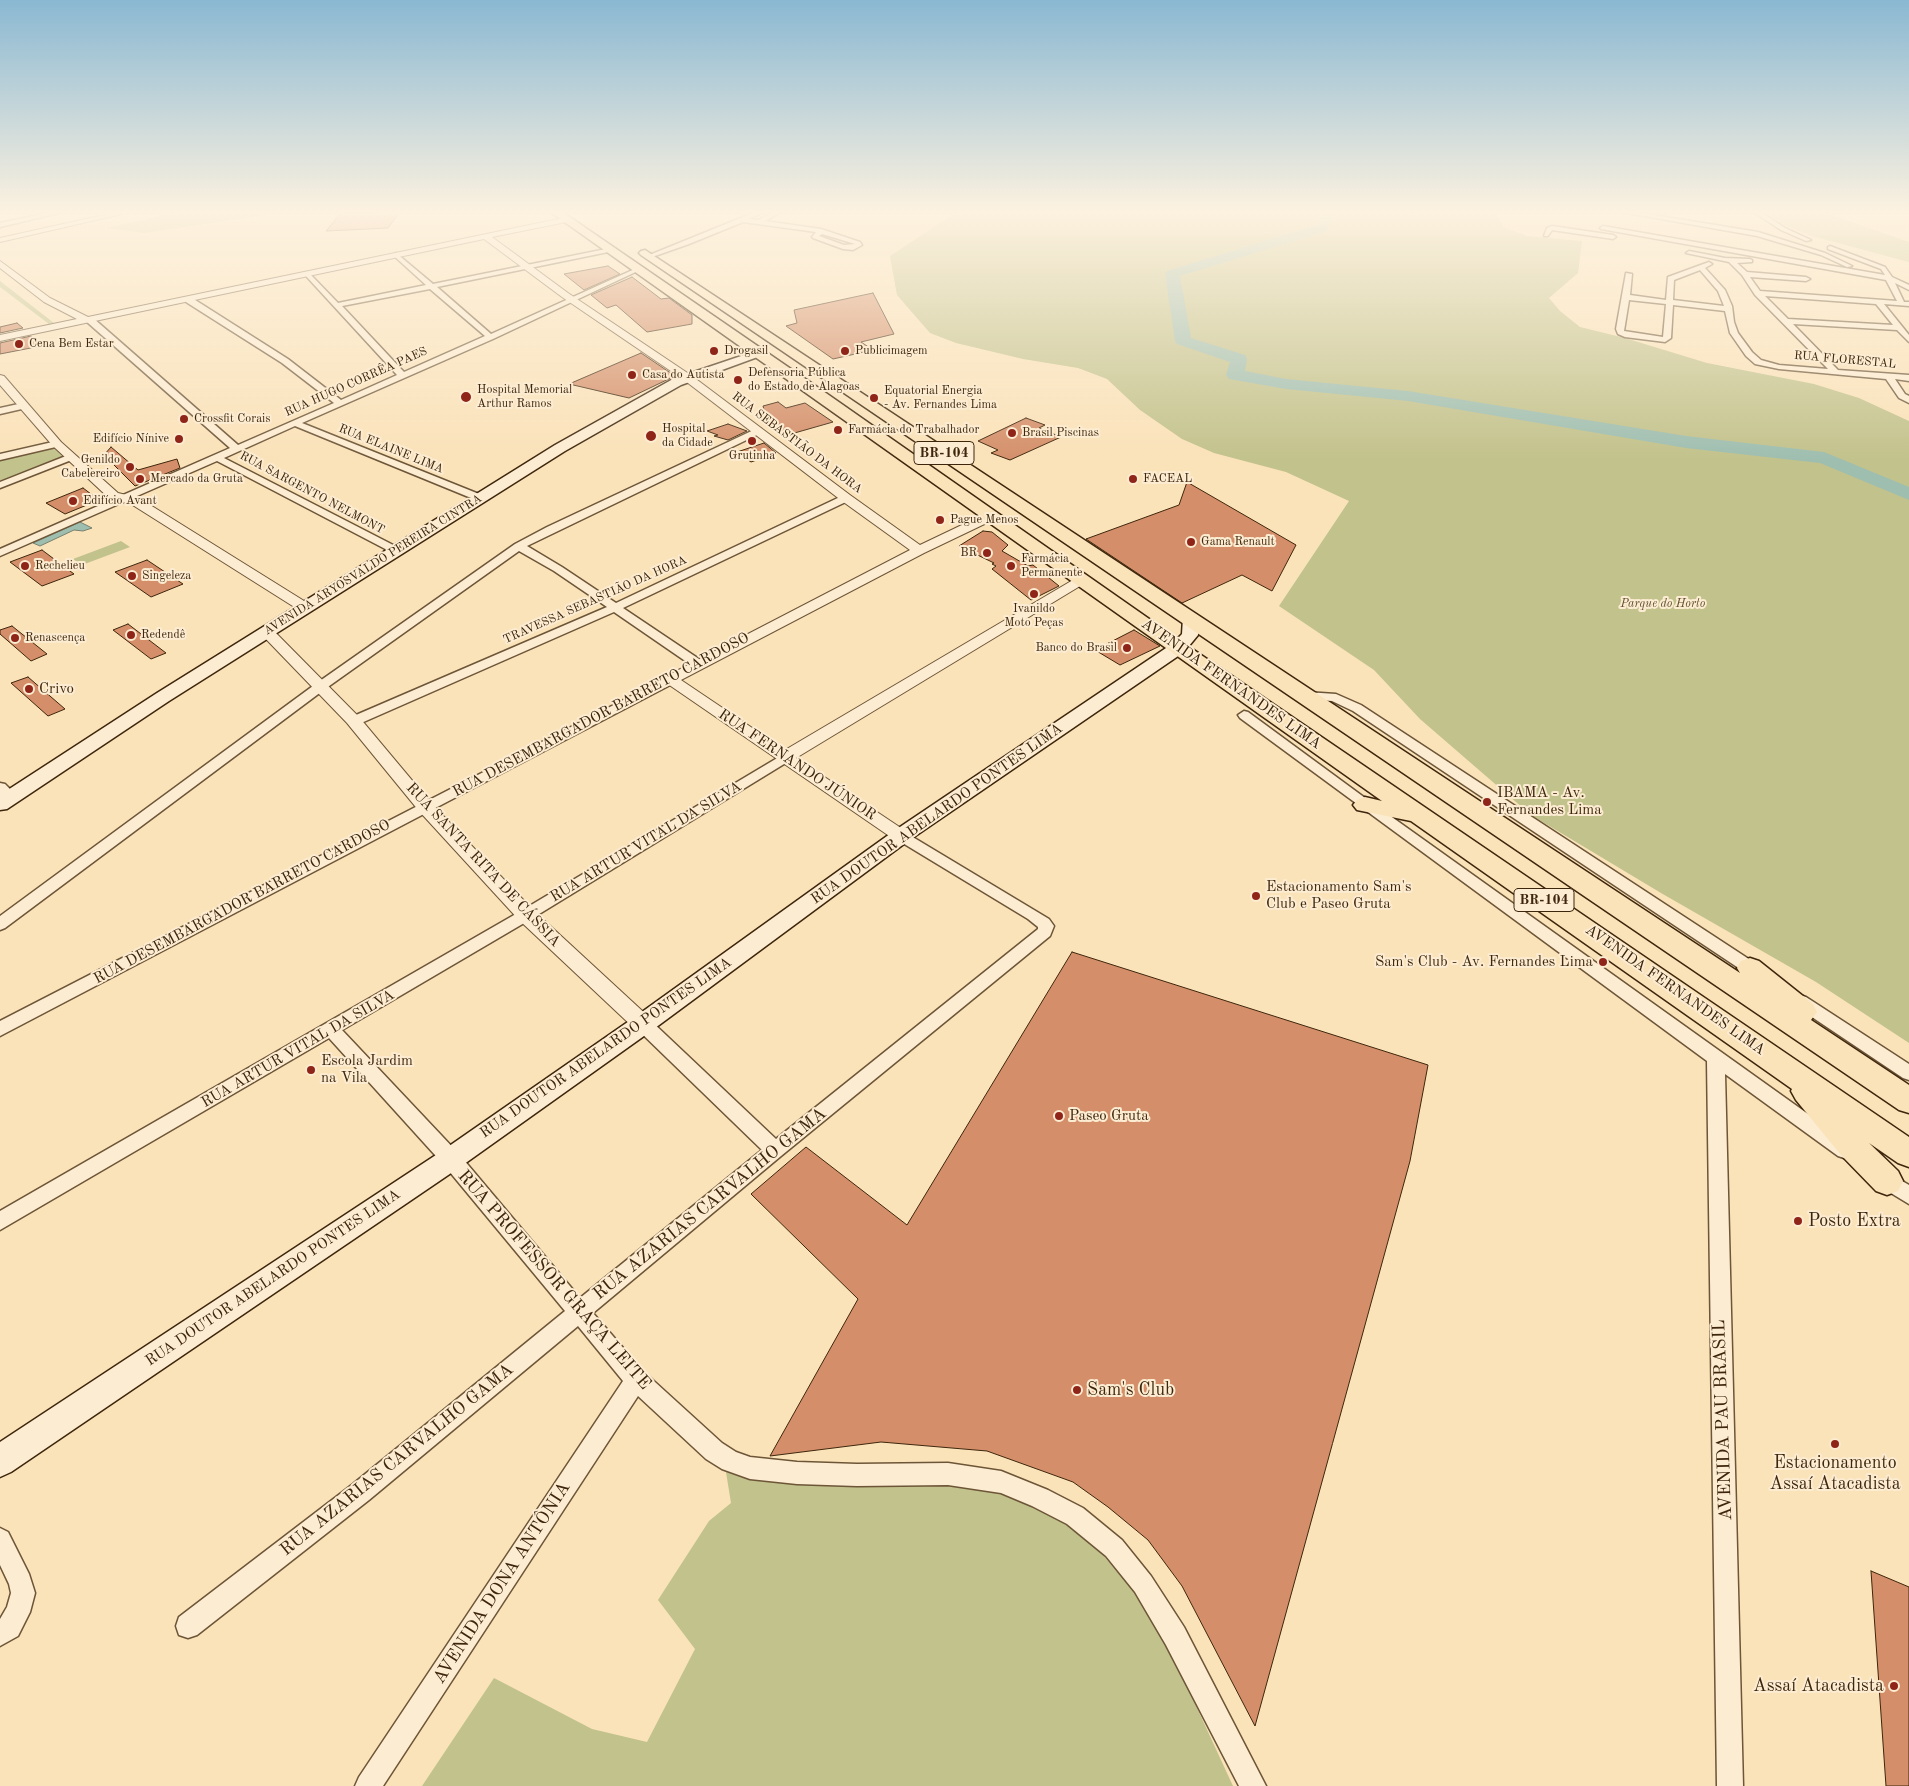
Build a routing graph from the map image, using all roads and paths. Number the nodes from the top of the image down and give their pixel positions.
1 (28, 294) edge
2 (40, 294) edge
3 (216, 294) edge
4 (327, 294) edge
5 (387, 294) edge
6 (441, 294) edge
7 (564, 294) edge
8 (584, 294) edge
9 (676, 294) edge
10 (707, 294) edge
11 (1670, 294) edge
12 (1723, 294) edge
13 (1759, 294) edge
14 (1776, 294) edge
15 (1625, 297) joint
16 (189, 300) junction
17 (572, 300) junction
18 (1670, 302) junction
19 (1878, 302) junction
20 (1905, 304) edge
21 (338, 305) junction
22 (1728, 310) junction
23 (90, 320) junction
24 (1785, 320) junction
25 (57, 327) junction
26 (1900, 328) junction
27 (490, 337) junction
28 (0, 338) edge
29 (1909, 340) edge
30 (759, 353) junction
31 (1837, 373) junction
32 (402, 375) junction
33 (1889, 377) junction
34 (0, 378) edge
35 (688, 378) junction
36 (1909, 378) edge
37 (1909, 400) edge
38 (340, 403) junction
39 (23, 406) junction
40 (0, 411) edge
41 (294, 423) junction
42 (758, 431) junction
43 (56, 444) junction
44 (236, 448) junction
45 (0, 457) edge
46 (71, 457) junction
47 (216, 457) junction
48 (0, 485) edge
49 (123, 498) junction
50 (480, 498) junction
51 (846, 498) junction
52 (991, 516) junction
53 (519, 546) junction
54 (396, 550) junction
55 (919, 550) junction
56 (0, 553) edge
57 (1083, 580) junction
58 (304, 608) junction
59 (614, 608) junction
60 (1191, 618) junction
61 (267, 632) junction
62 (1178, 648) junction
63 (698, 664) junction
64 (670, 680) junction
65 (321, 686) junction
66 (1306, 696) junction
67 (1255, 712) junction
68 (354, 721) junction
69 (784, 758) junction
70 (3, 796) edge
71 (1365, 805) junction
72 (425, 807) junction
73 (1423, 816) junction
74 (901, 836) junction
75 (526, 915) junction
76 (0, 924) edge
77 (1045, 932) joint
78 (1750, 968) joint
79 (643, 1024) junction
80 (0, 1029) edge
81 (332, 1030) junction
82 (1716, 1058) junction
83 (1789, 1069) junction
84 (1902, 1087) edge
85 (775, 1150) junction
86 (1909, 1154) edge
87 (451, 1159) junction
88 (1898, 1189) edge
89 (0, 1221) edge
90 (579, 1311) junction
91 (636, 1380) junction
92 (0, 1461) edge
93 (0, 1540) edge
94 (188, 1626) dead end
95 (0, 1634) edge
96 (1731, 1784) edge
97 (368, 1786) edge
98 (1253, 1786) edge

1 - 25 street
2 - 23 street
3 - 16 street
4 - 21 street
5 - 21 street
6 - 27 street
7 - 17 street, RUA SEBASTIÃO DA HORA
8 - 17 street, RUA HUGO CORRÊA PAES
9 - 30 highway, AVENIDA FERNANDES LIMA / BR-104
10 - 60 highway, AVENIDA FERNANDES LIMA / BR-104
11 - 18 street
12 - 22 street, RUA FLORESTAL
13 - 24 street
14 - 19 street
15 - 18 street
15 - 18 street
16 - 23 street
16 - 38 street
17 - 27 street, RUA HUGO CORRÊA PAES
17 - 35 street, RUA SEBASTIÃO DA HORA
18 - 22 street
19 - 20 street
19 - 26 street
21 - 32 street
22 - 31 street, RUA FLORESTAL
23 - 25 street
23 - 44 street
24 - 26 street
24 - 31 street
25 - 28 street
26 - 29 street
27 - 32 street, RUA HUGO CORRÊA PAES
30 - 35 main road, AVENIDA ARYOSVALDO PEREIRA CINTRA
30 - 52 highway, AVENIDA FERNANDES LIMA / BR-104
31 - 33 street, RUA FLORESTAL
32 - 38 street, RUA HUGO CORRÊA PAES
33 - 36 street, RUA FLORESTAL
33 - 37 street
34 - 39 street
35 - 42 street, RUA SEBASTIÃO DA HORA
35 - 50 main road, AVENIDA ARYOSVALDO PEREIRA CINTRA
38 - 41 street, RUA HUGO CORRÊA PAES
39 - 40 street
39 - 43 street
41 - 44 street, RUA HUGO CORRÊA PAES
41 - 50 street, RUA ELAINE LIMA
42 - 51 street, RUA SEBASTIÃO DA HORA
42 - 53 street
43 - 45 street
43 - 46 street
44 - 47 street, RUA HUGO CORRÊA PAES
46 - 48 street
46 - 49 street
47 - 49 street, RUA HUGO CORRÊA PAES
47 - 54 street, RUA SARGENTO NELMONT
49 - 56 street, RUA HUGO CORRÊA PAES
49 - 58 street
50 - 54 main road, AVENIDA ARYOSVALDO PEREIRA CINTRA
51 - 55 street, RUA SEBASTIÃO DA HORA
51 - 59 street, TRAVESSA SEBASTIÃO DA HORA
52 - 55 street, RUA DESEMBARGADOR BARRETO CARDOSO
52 - 57 highway, AVENIDA FERNANDES LIMA / BR-104
53 - 59 street
53 - 65 street
54 - 58 main road, AVENIDA ARYOSVALDO PEREIRA CINTRA
55 - 63 street, RUA DESEMBARGADOR BARRETO CARDOSO
57 - 62 highway, AVENIDA FERNANDES LIMA / BR-104
57 - 69 street, RUA ARTUR VITAL DA SILVA
58 - 61 main road, AVENIDA ARYOSVALDO PEREIRA CINTRA
59 - 63 street
59 - 68 street, TRAVESSA SEBASTIÃO DA HORA
60 - 62 main road, RUA DOUTOR ABELARDO PONTES LIMA
60 - 66 highway, AVENIDA FERNANDES LIMA / BR-104
61 - 65 street, RUA SANTA RITA DE CÁSSIA
61 - 70 main road, AVENIDA ARYOSVALDO PEREIRA CINTRA
62 - 67 highway, AVENIDA FERNANDES LIMA / BR-104
62 - 74 main road, RUA DOUTOR ABELARDO PONTES LIMA
63 - 64 street, RUA DESEMBARGADOR BARRETO CARDOSO
64 - 69 street, RUA FERNANDO JÚNIOR
64 - 72 street, RUA DESEMBARGADOR BARRETO CARDOSO
65 - 68 street, RUA SANTA RITA DE CÁSSIA
65 - 76 street
66 - 67 highway
66 - 78 street
66 - 84 highway, AVENIDA FERNANDES LIMA / BR-104
67 - 71 street, AVENIDA FERNANDES LIMA
67 - 73 highway, AVENIDA FERNANDES LIMA / BR-104
68 - 72 street, RUA SANTA RITA DE CÁSSIA
69 - 74 street, RUA FERNANDO JÚNIOR
69 - 75 street, RUA ARTUR VITAL DA SILVA
71 - 73 highway
71 - 82 street, AVENIDA FERNANDES LIMA
72 - 75 street, RUA SANTA RITA DE CÁSSIA
72 - 80 street, RUA DESEMBARGADOR BARRETO CARDOSO
73 - 83 highway, AVENIDA FERNANDES LIMA / BR-104
74 - 77 street, RUA FERNANDO JÚNIOR
74 - 79 main road, RUA DOUTOR ABELARDO PONTES LIMA
75 - 79 street, RUA SANTA RITA DE CÁSSIA
75 - 81 street, RUA ARTUR VITAL DA SILVA
77 - 85 street, RUA AZARIAS CARVALHO GAMA
78 - 84 highway
79 - 85 street, RUA SANTA RITA DE CÁSSIA
79 - 87 main road, RUA DOUTOR ABELARDO PONTES LIMA
81 - 87 street, RUA PROFESSOR GRAÇA LEITE
81 - 89 street, RUA ARTUR VITAL DA SILVA
82 - 88 street, AVENIDA FERNANDES LIMA
82 - 96 street, AVENIDA PAU BRASIL
83 - 86 highway, AVENIDA FERNANDES LIMA / BR-104
83 - 88 highway
85 - 90 street, RUA AZARIAS CARVALHO GAMA
87 - 90 street, RUA PROFESSOR GRAÇA LEITE
87 - 92 main road, RUA DOUTOR ABELARDO PONTES LIMA
90 - 91 street, RUA PROFESSOR GRAÇA LEITE
90 - 94 street, RUA AZARIAS CARVALHO GAMA
91 - 97 street, AVENIDA DONA ANTÔNIA
91 - 98 street, RUA PROFESSOR GRAÇA LEITE
93 - 95 street

